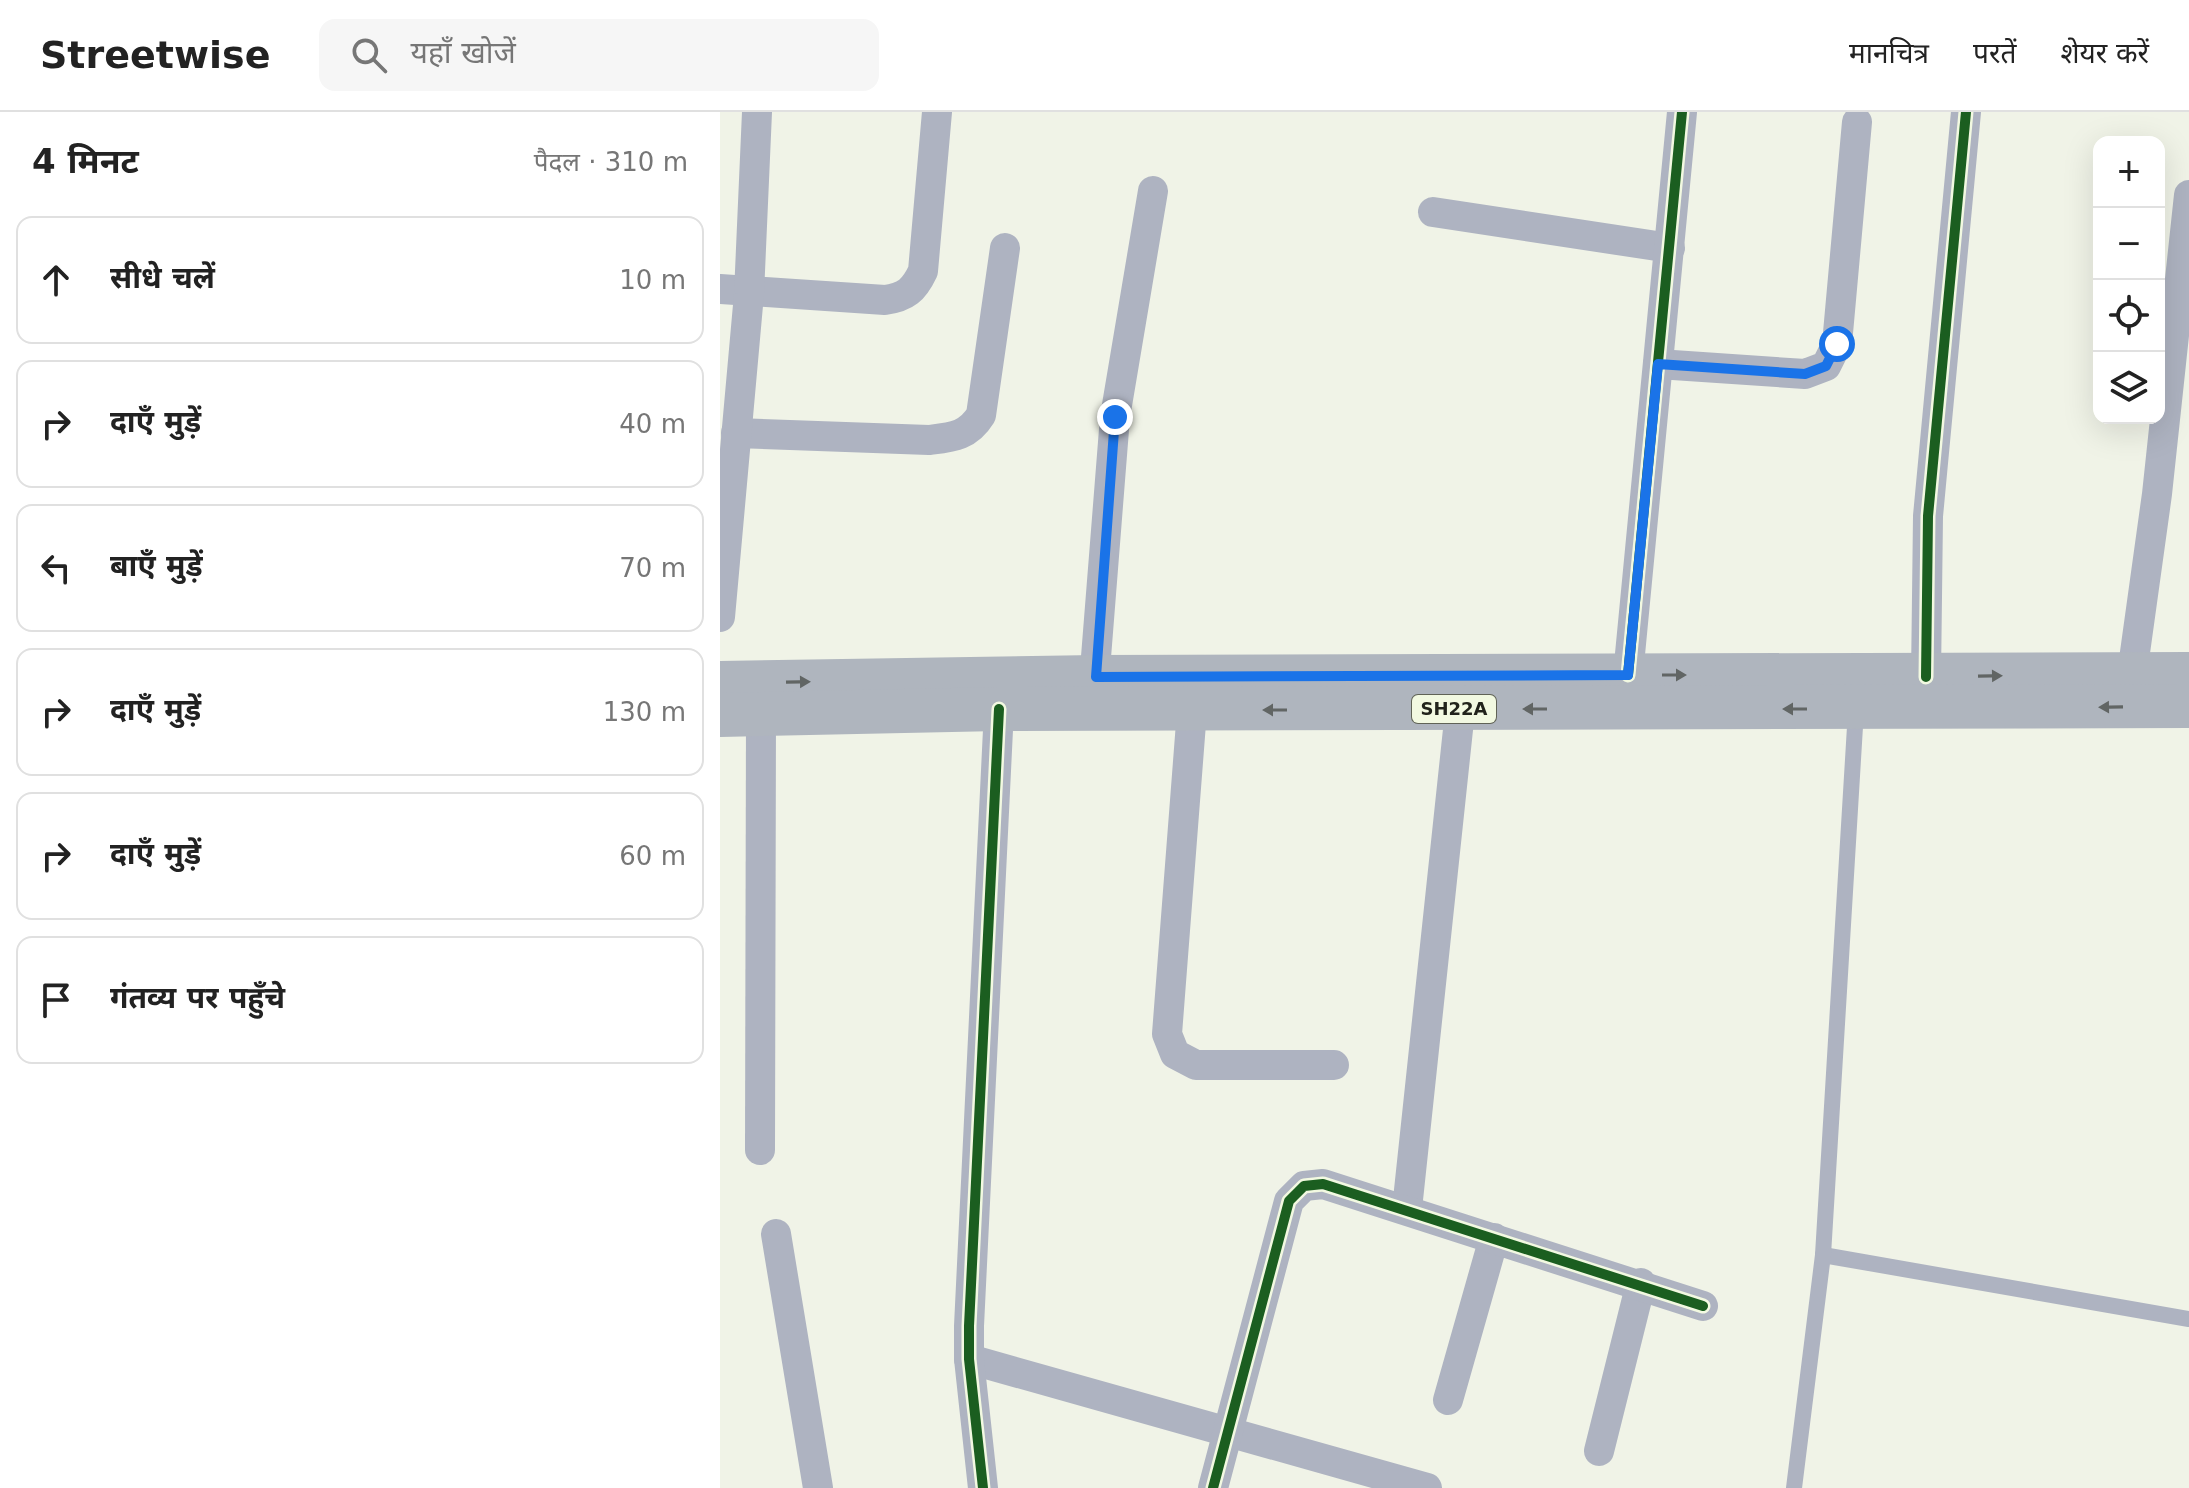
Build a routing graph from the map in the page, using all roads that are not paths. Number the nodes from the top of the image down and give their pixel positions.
1 (757, 112) edge
2 (937, 112) edge
3 (1682, 112) edge
4 (1966, 112) edge
5 (1857, 122) dead end
6 (1153, 191) dead end
7 (2189, 195) edge
8 (1433, 212) dead end
9 (1005, 248) dead end
10 (1670, 248) junction
11 (734, 292) edge
12 (1658, 364) junction
13 (736, 433) junction
14 (720, 617) edge
15 (2132, 674) junction
16 (2189, 674) edge
17 (1628, 675) junction
18 (1926, 677) junction
19 (720, 683) edge
20 (1857, 692) junction
21 (1094, 693) junction
22 (1462, 694) junction
23 (2189, 706) edge
24 (999, 709) junction
25 (1192, 710) junction
26 (741, 715) edge
27 (1334, 1065) dead end
28 (760, 1150) dead end
29 (1407, 1209) junction
30 (776, 1234) dead end
31 (1494, 1238) junction
32 (1823, 1255) junction
33 (1641, 1283) junction
34 (1703, 1306) dead end
35 (2189, 1319) edge
36 (969, 1359) junction
37 (1448, 1400) dead end
38 (1230, 1433) junction
39 (1599, 1451) dead end
40 (818, 1488) edge
41 (983, 1488) edge
42 (1213, 1488) edge
43 (1427, 1488) edge
44 (1794, 1488) edge

1 - 11 street
2 - 11 street
3 - 10 street
4 - 18 street
5 - 12 street
6 - 21 street
7 - 15 street
8 - 10 street
9 - 13 street
10 - 12 street
11 - 13 street
12 - 17 street
13 - 14 street
15 - 16 main road, SH22A
18 -> 15 main road, SH22A
17 -> 20 main road, SH22A
17 - 22 main road, SH22A
18 - 20 main road, SH22A
19 -> 21 main road, SH22A
20 -> 22 main road, SH22A
23 -> 20 main road, SH22A
20 - 32 lane
21 - 22 main road, SH22A
21 - 24 main road, SH22A
21 - 25 main road, SH22A
22 -> 25 main road, SH22A
22 - 29 street
24 - 26 main road, SH22A
24 - 36 street
25 - 27 street
26 - 28 street
29 - 31 street
29 - 38 street
30 - 40 street
31 - 33 street
31 - 37 street
32 - 35 lane
32 - 44 lane
33 - 34 street
33 - 39 street
36 - 38 street
36 - 41 street
38 - 42 street
38 - 43 street

